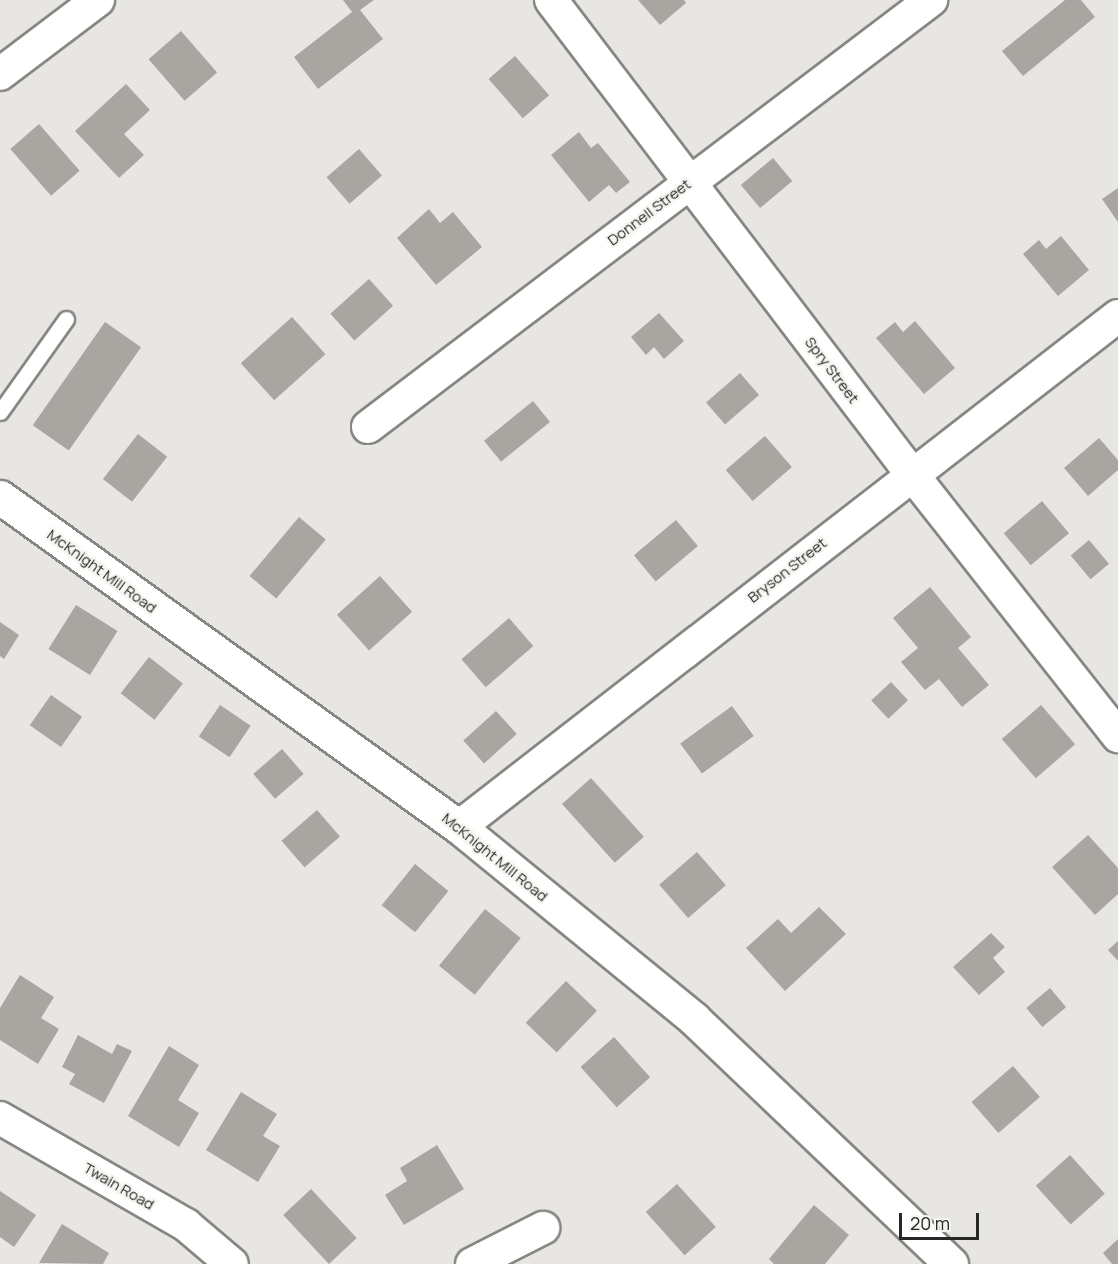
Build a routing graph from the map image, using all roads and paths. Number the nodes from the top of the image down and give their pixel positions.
1 (98, 0) edge
2 (551, 0) edge
3 (931, 0) edge
4 (0, 74) edge
5 (688, 182) junction
6 (1118, 316) edge
7 (66, 320) dead end
8 (0, 412) edge
9 (368, 427) dead end
10 (911, 473) junction
11 (0, 497) edge
12 (1118, 736) edge
13 (459, 827) junction
14 (0, 1118) edge
15 (543, 1227) dead end
16 (232, 1264) edge
17 (472, 1264) edge
18 (951, 1264) edge

1 - 4 street
2 - 5 street, Spry Street
3 - 5 street, Donnell Street
5 - 9 street, Donnell Street
5 - 10 street, Spry Street
6 - 10 street, Bryson Street
7 - 8 lane
10 - 12 street, Spry Street
10 - 13 street, Bryson Street
11 - 13 street, McKnight Mill Road
13 - 18 street, McKnight Mill Road
14 - 16 street, Twain Road
15 - 17 street

